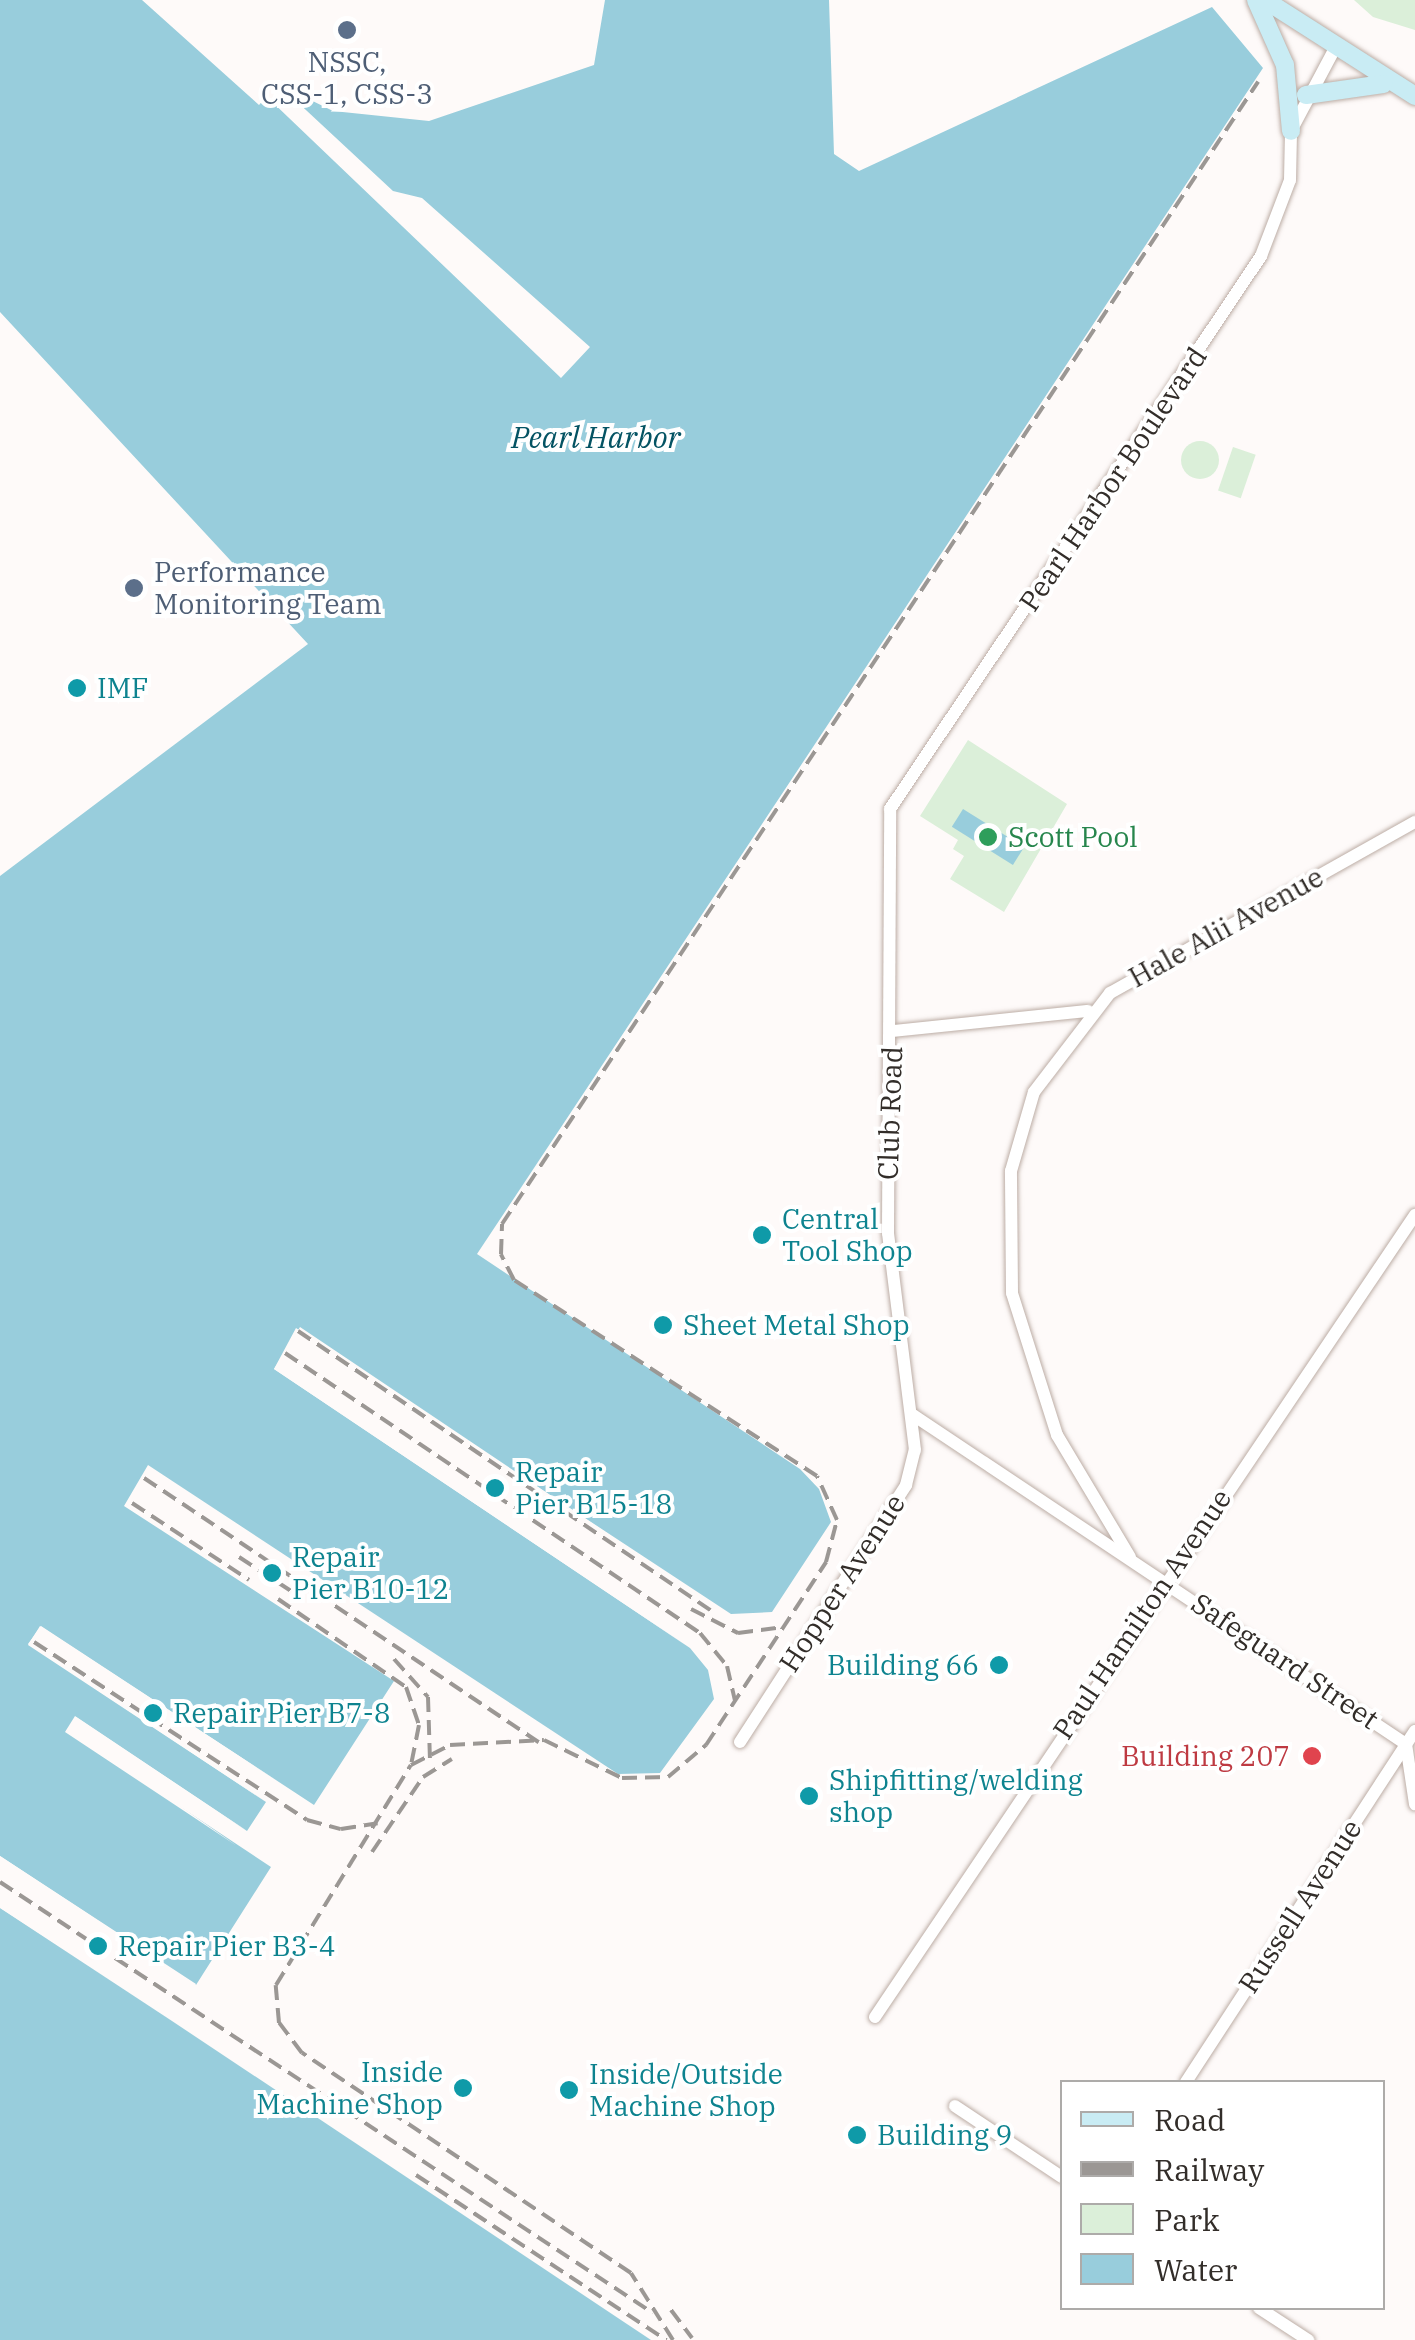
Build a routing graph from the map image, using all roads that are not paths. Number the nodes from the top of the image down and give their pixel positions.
1 (1256, 0) edge
2 (1265, 0) edge
3 (1333, 52) junction
4 (1386, 84) junction
5 (1306, 95) junction
6 (1415, 96) edge
7 (1291, 131) junction
8 (890, 809) joint
9 (1415, 822) edge
10 (1088, 1011) junction
11 (892, 1031) junction
12 (1415, 1214) edge
13 (913, 1415) junction
14 (1130, 1557) junction
15 (1162, 1579) junction
16 (1415, 1731) edge
17 (740, 1742) dead end
18 (1406, 1744) junction
19 (1415, 1804) edge
20 (874, 2018) dead end
21 (1187, 2080) edge
22 (954, 2106) dead end
23 (1060, 2176) edge
24 (1262, 2310) edge
25 (1308, 2340) edge

1 - 7 street
2 - 3 street
3 - 4 street
3 - 5 street
4 - 5 street
4 - 6 street
5 - 7 street
7 - 8 street, Pearl Harbor Boulevard
8 - 11 street, Club Road
9 - 10 street, Hale Alii Avenue
10 - 11 street
10 - 14 street, Hale Alii Avenue
11 - 13 street, Club Road
12 - 15 street, Paul Hamilton Avenue
13 - 14 street, Safeguard Street
13 - 17 street, Hopper Avenue
14 - 15 street, Safeguard Street
15 - 18 street, Safeguard Street
15 - 20 street, Paul Hamilton Avenue
16 - 18 street, Russell Avenue
18 - 19 street
18 - 21 street, Russell Avenue
22 - 23 street
24 - 25 street

